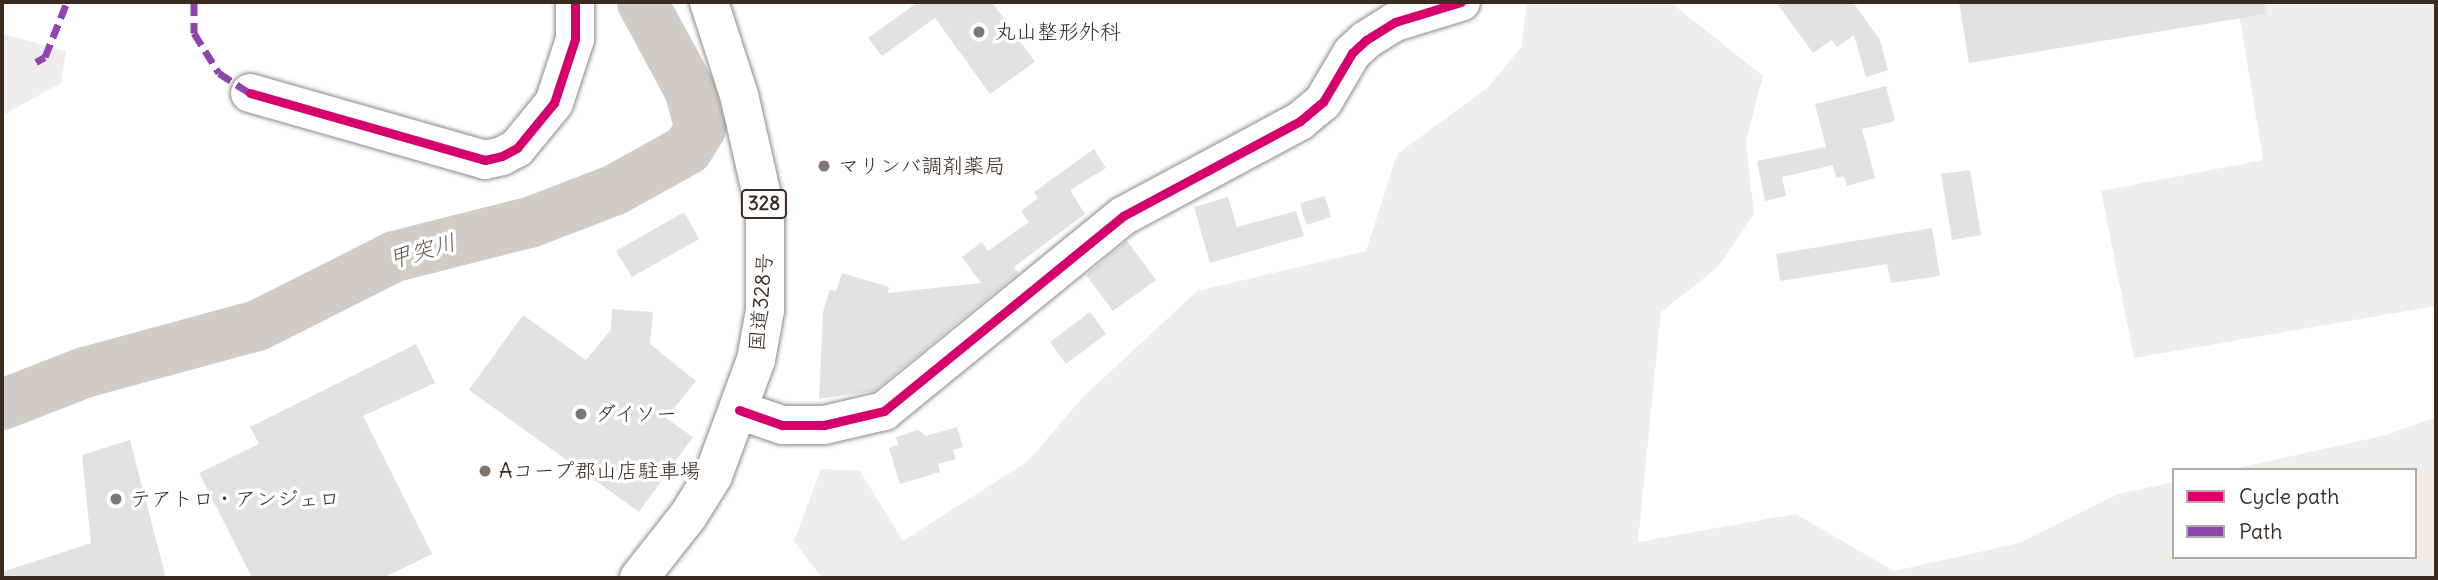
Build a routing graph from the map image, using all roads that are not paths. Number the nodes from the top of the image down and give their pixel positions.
1 (575, 2) edge
2 (709, 2) edge
3 (1461, 2) edge
4 (250, 93) dead end
5 (738, 410) junction
6 (639, 578) edge

1 - 4 main road
2 - 5 main road, 国道328号 / 328
3 - 5 main road
5 - 6 main road, 国道328号 / 328

